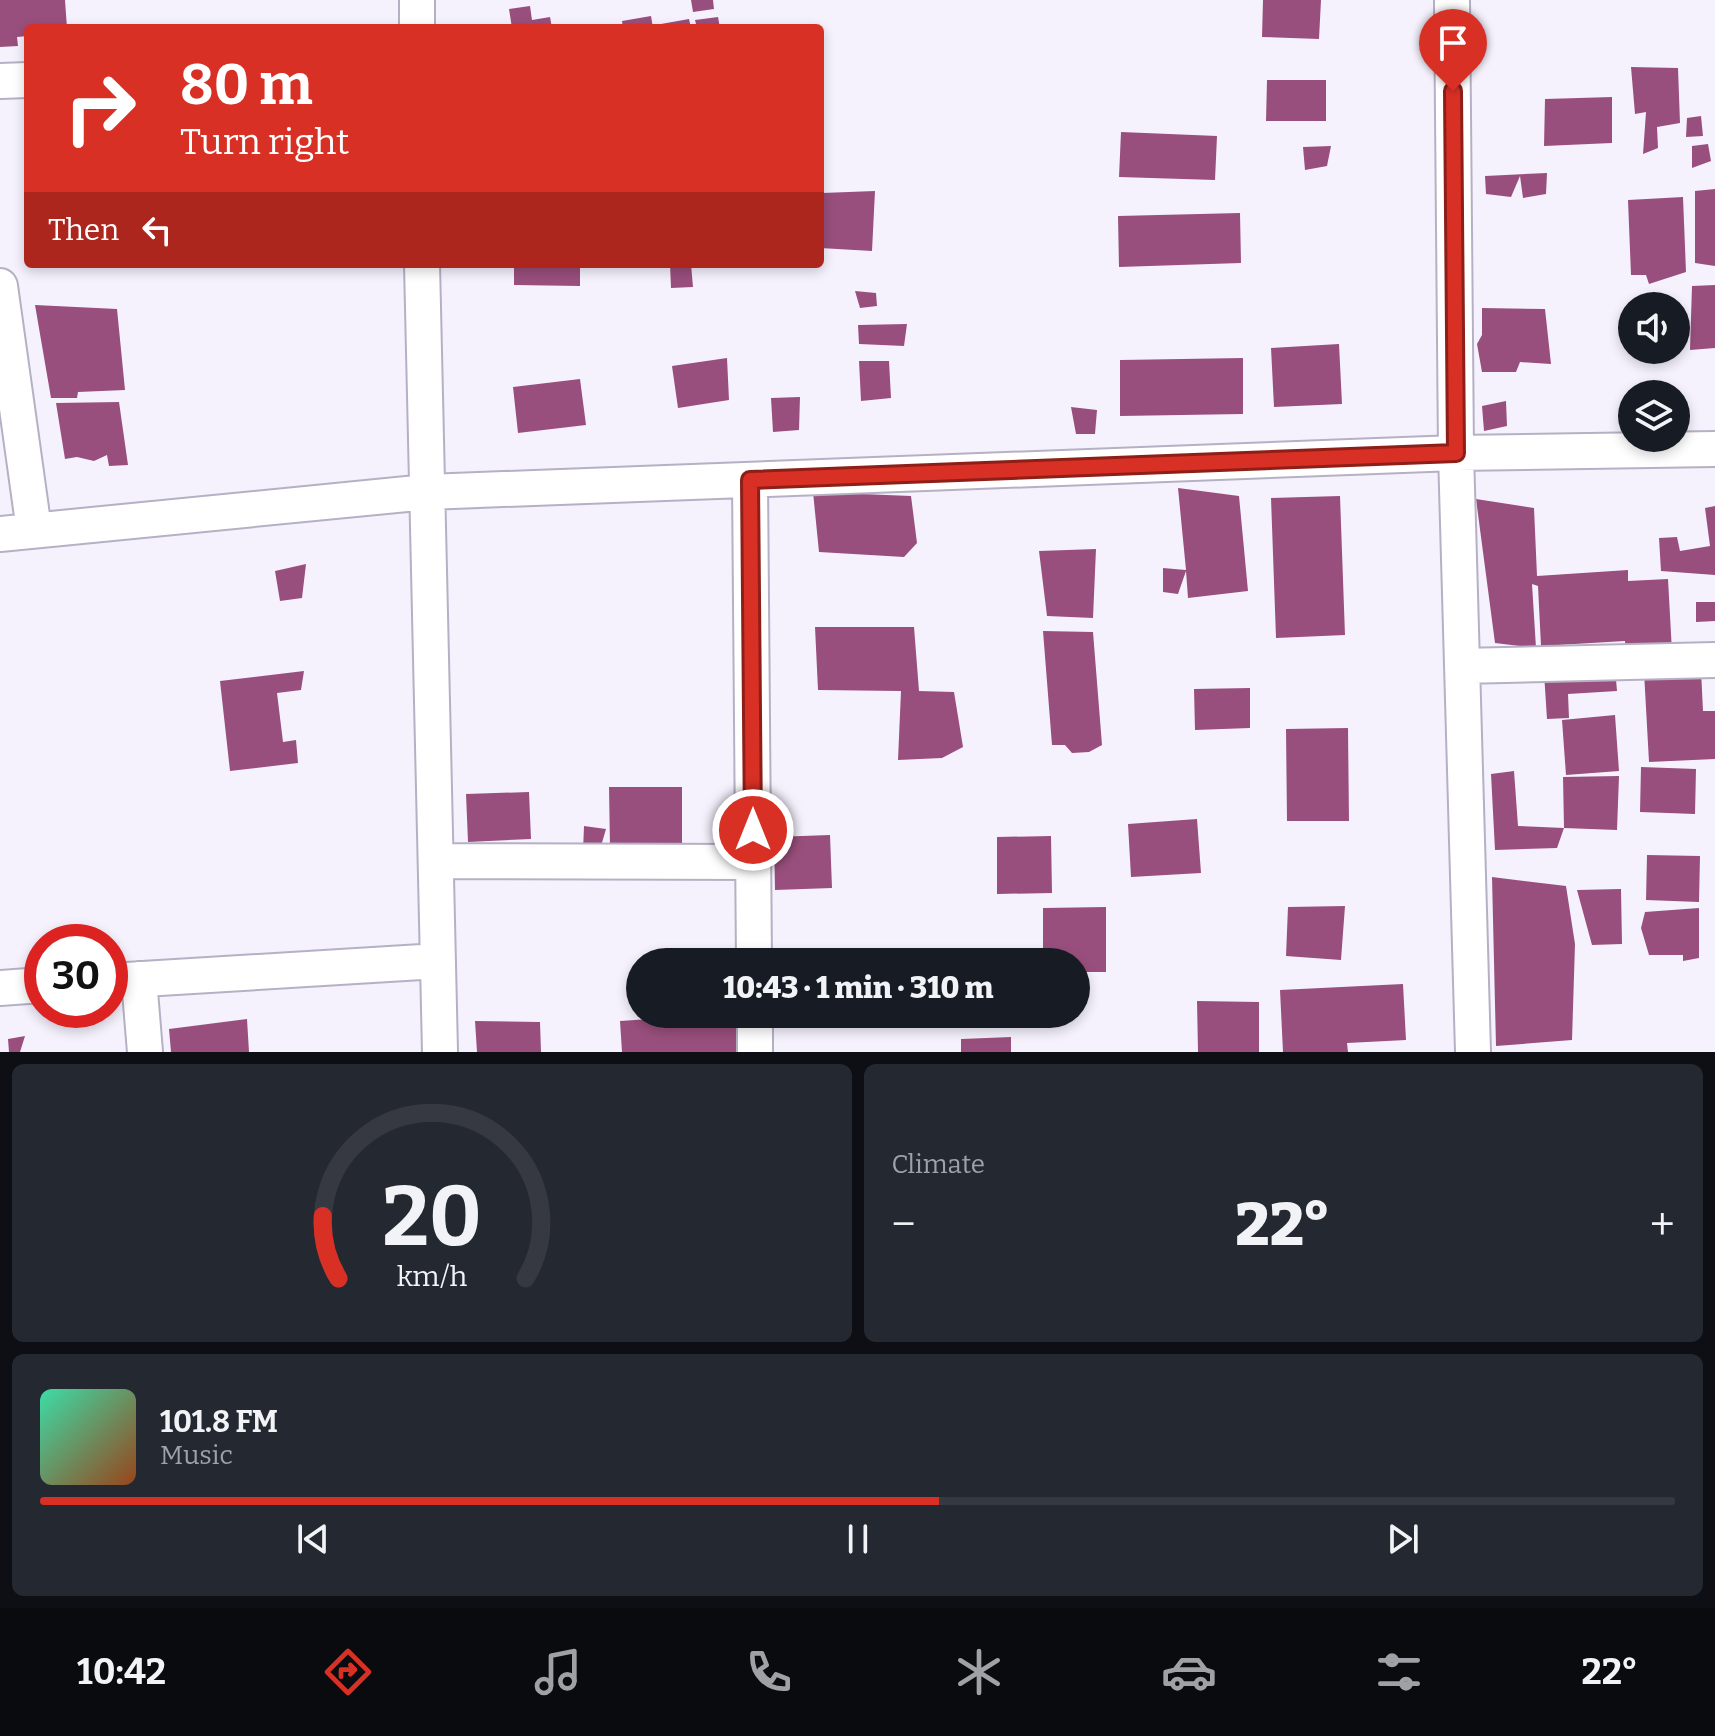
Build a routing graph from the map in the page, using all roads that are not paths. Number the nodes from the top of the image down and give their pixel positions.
1 (417, 0) edge
2 (1452, 0) edge
3 (417, 24) edge
4 (24, 80) edge
5 (0, 81) edge
6 (422, 268) edge
7 (0, 286) edge
8 (1715, 449) edge
9 (1456, 453) junction
10 (750, 480) junction
11 (427, 492) junction
12 (34, 530) junction
13 (0, 534) edge
14 (1715, 660) edge
15 (1462, 666) junction
16 (436, 861) junction
17 (753, 862) junction
18 (754, 948) edge
19 (438, 961) junction
20 (128, 980) edge
21 (24, 986) edge
22 (0, 988) edge
23 (128, 991) edge
24 (755, 1028) edge
25 (145, 1052) edge
26 (440, 1052) edge
27 (755, 1052) edge
28 (1473, 1052) edge

1 - 3 street
2 - 9 street
4 - 5 street
6 - 11 street
7 - 12 street
8 - 9 street
9 - 10 street
9 - 15 street
10 - 11 street
10 - 17 street
11 - 12 street
11 - 16 street
12 - 13 street
14 - 15 street
15 - 28 street
16 - 17 street
16 - 19 street
17 - 18 street
19 - 20 street
19 - 26 street
21 - 22 street
23 - 25 street
24 - 27 street

